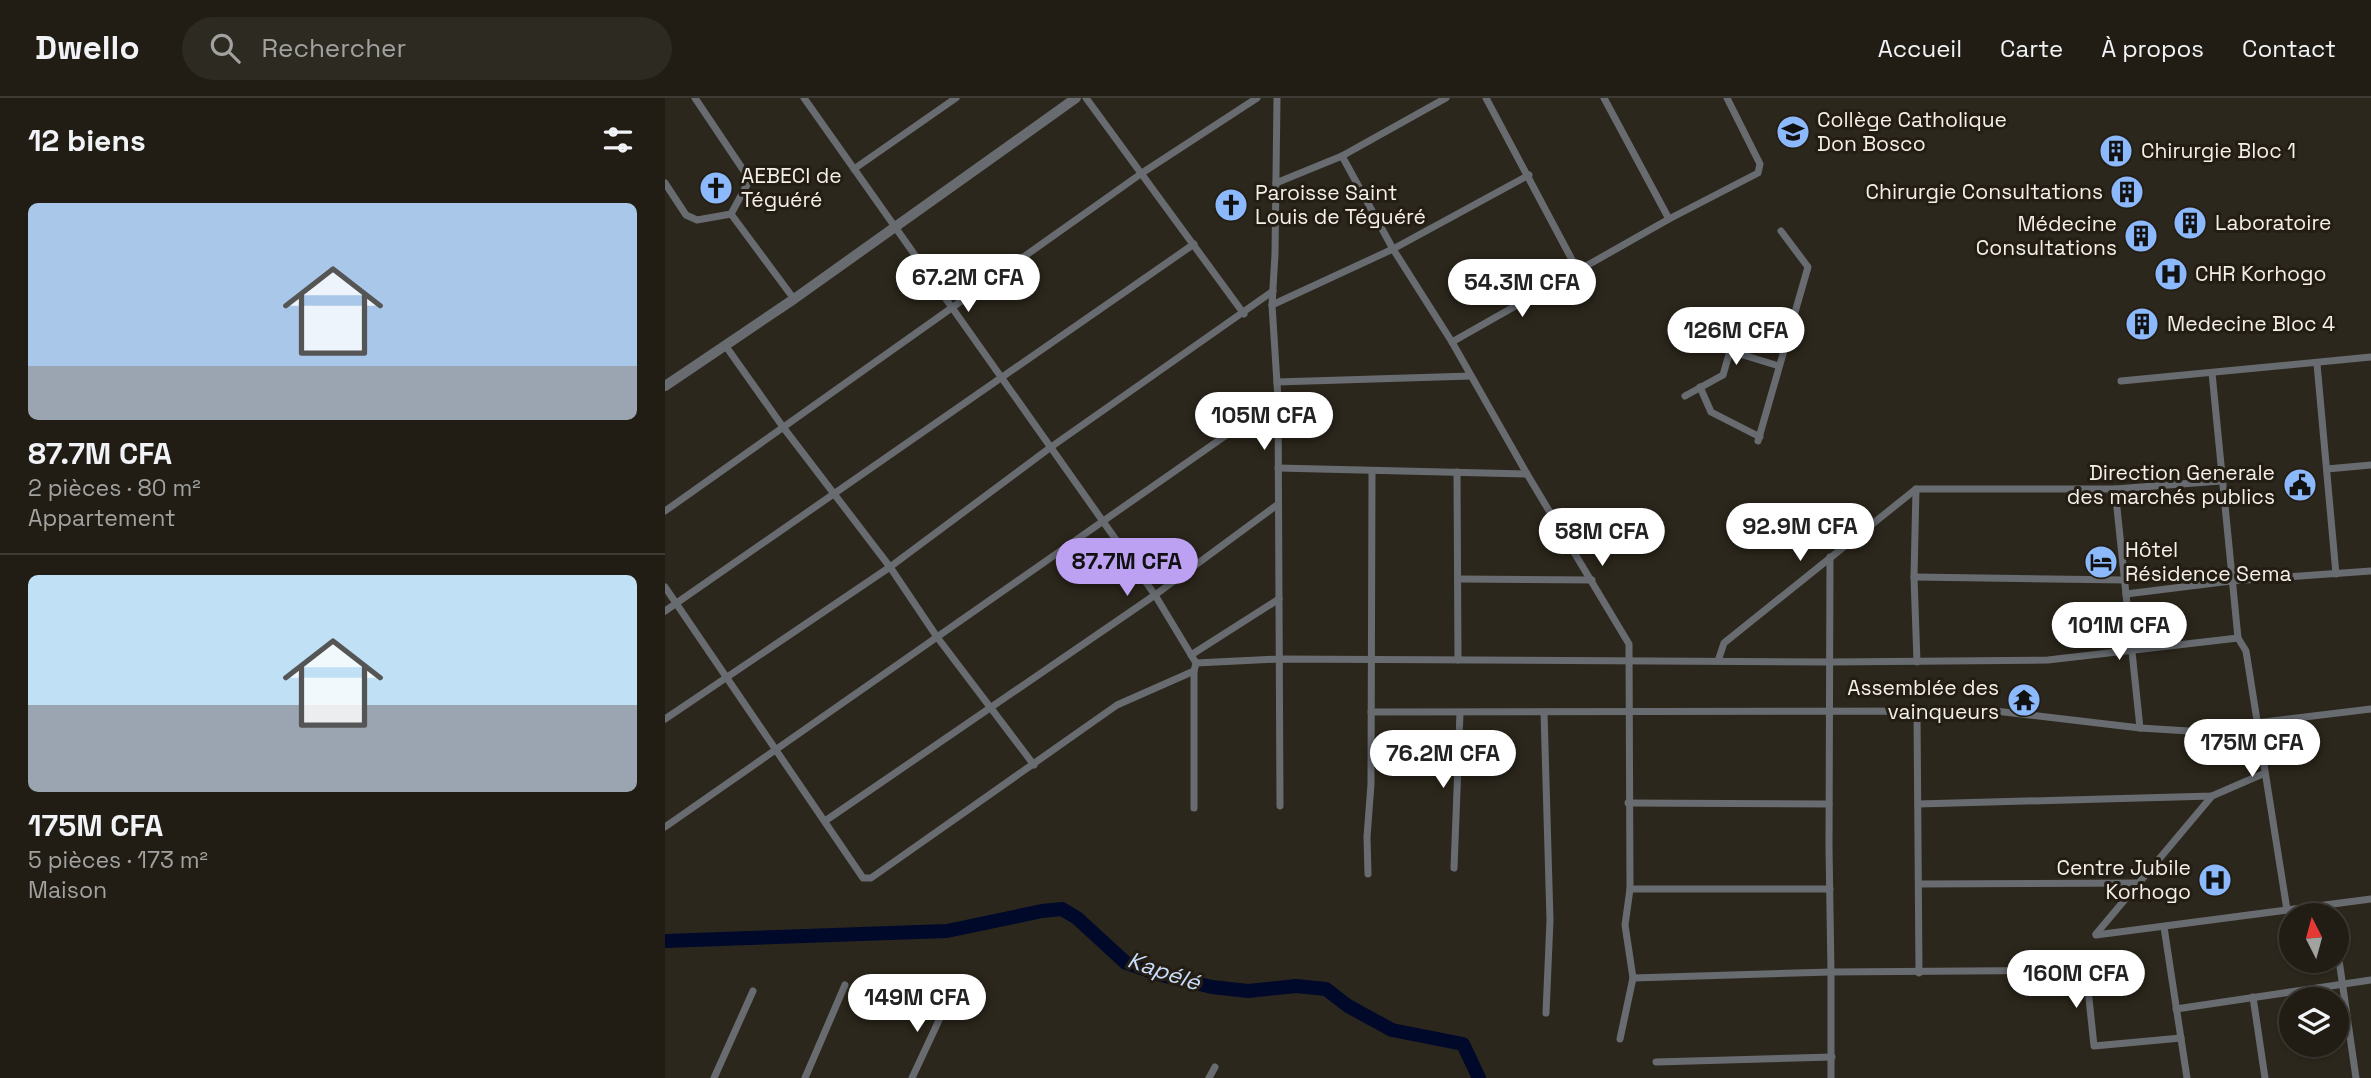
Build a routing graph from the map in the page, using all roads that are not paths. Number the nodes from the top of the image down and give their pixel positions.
1 (695, 98) edge
2 (804, 98) edge
3 (1076, 98) edge
4 (1086, 98) edge
5 (1257, 98) edge
6 (1277, 98) edge
7 (1446, 98) edge
8 (1486, 98) edge
9 (1604, 98) edge
10 (1727, 98) edge
11 (954, 99) edge
12 (1342, 156) junction
13 (854, 169) junction
14 (1142, 173) junction
15 (1529, 175) junction
16 (665, 183) edge
17 (1276, 183) junction
18 (731, 214) junction
19 (1669, 219) junction
20 (895, 226) junction
21 (1781, 231) dead end
22 (1195, 244) junction
23 (1393, 249) junction
24 (1578, 271) junction
25 (1273, 291) junction
26 (794, 299) junction
27 (1272, 305) junction
28 (952, 307) junction
29 (1244, 314) junction
30 (1452, 342) junction
31 (1701, 342) dead end
32 (725, 345) junction
33 (1730, 351) junction
34 (2371, 357) edge
35 (2317, 364) junction
36 (1779, 366) junction
37 (2211, 373) junction
38 (1471, 376) junction
39 (1001, 377) junction
40 (2121, 381) dead end
41 (1277, 382) junction
42 (665, 386) edge
43 (1700, 387) junction
44 (1685, 396) dead end
45 (1277, 399) junction
46 (783, 427) junction
47 (1051, 447) junction
48 (2371, 465) edge
49 (1278, 468) junction
50 (2327, 469) junction
51 (1372, 472) junction
52 (1457, 472) junction
53 (1527, 474) junction
54 (2221, 481) junction
55 (1916, 489) junction
56 (2115, 489) junction
57 (835, 494) junction
58 (1277, 505) junction
59 (665, 511) edge
60 (1103, 521) junction
61 (1831, 557) junction
62 (890, 567) junction
63 (2371, 571) edge
64 (2336, 574) junction
65 (1914, 577) junction
66 (1459, 579) junction
67 (1592, 580) junction
68 (2125, 580) junction
69 (2231, 580) junction
70 (665, 587) edge
71 (2126, 594) junction
72 (1155, 595) junction
73 (1279, 598) junction
74 (677, 603) junction
75 (665, 611) edge
76 (937, 638) junction
77 (2238, 638) junction
78 (2132, 651) junction
79 (1191, 655) junction
80 (1279, 659) junction
81 (1372, 659) junction
82 (1458, 660) junction
83 (1718, 661) junction
84 (1627, 662) junction
85 (1831, 662) junction
86 (1917, 662) junction
87 (1195, 667) junction
88 (725, 677) junction
89 (990, 708) junction
90 (2371, 709) edge
91 (1830, 710) junction
92 (1627, 711) junction
93 (1371, 712) junction
94 (1544, 712) junction
95 (1917, 712) junction
96 (1460, 713) junction
97 (665, 719) edge
98 (2257, 723) junction
99 (2140, 728) junction
100 (777, 749) junction
101 (1034, 765) junction
102 (2265, 773) junction
103 (2212, 796) junction
104 (1628, 803) junction
105 (1829, 804) junction
106 (1918, 804) junction
107 (1280, 806) dead end
108 (1194, 808) dead end
109 (825, 821) junction
110 (665, 827) edge
111 (1454, 869) dead end
112 (1368, 874) dead end
113 (2141, 883) junction
114 (1919, 884) junction
115 (1630, 889) junction
116 (1830, 890) junction
117 (2371, 900) edge
118 (2286, 903) edge
119 (2347, 903) edge
120 (2279, 911) edge
121 (2164, 927) junction
122 (1832, 972) junction
123 (1919, 972) junction
124 (2341, 973) edge
125 (1633, 978) junction
126 (2371, 980) edge
127 (845, 985) dead end
128 (2343, 985) junction
129 (753, 991) dead end
130 (2253, 998) junction
131 (947, 1003) dead end
132 (2176, 1009) junction
133 (1546, 1013) dead end
134 (2181, 1038) junction
135 (1620, 1039) dead end
136 (1832, 1057) junction
137 (1656, 1062) dead end
138 (1215, 1067) dead end
139 (714, 1078) edge
140 (805, 1078) edge
141 (912, 1078) edge
142 (1209, 1078) edge
143 (1831, 1078) edge
144 (2187, 1078) edge
145 (2265, 1078) edge
146 (2356, 1078) edge

1 - 18 street
2 - 13 street
3 - 20 street
4 - 14 street
5 - 14 street
6 - 17 street
7 - 12 street
8 - 15 street
9 - 19 street
10 - 19 street
11 - 13 street
12 - 17 street
12 - 23 street
13 - 20 street
14 - 22 street
14 - 28 street
15 - 23 street
15 - 24 street
16 - 18 street
17 - 25 street
18 - 26 street
19 - 24 street
20 - 26 street
20 - 28 street
21 - 36 street
22 - 29 street
22 - 39 street
23 - 27 street
23 - 30 street
24 - 30 street
25 - 27 street
25 - 29 street
26 - 32 street
27 - 41 street
28 - 39 street
28 - 46 street
29 - 47 street
30 - 38 street
31 - 33 street
32 - 42 street
32 - 46 street
33 - 36 street
33 - 43 street
34 - 35 street
35 - 37 street
35 - 50 street
36 - 43 street
37 - 40 street
37 - 54 street
38 - 41 street
38 - 53 street
39 - 47 street
39 - 57 street
41 - 45 street
43 - 44 street
45 - 49 street
45 - 60 street
46 - 57 street
46 - 59 street
47 - 60 street
47 - 62 street
48 - 50 street
49 - 51 street
49 - 58 street
50 - 64 street
51 - 52 street
51 - 81 street
52 - 53 street
52 - 66 street
53 - 67 street
54 - 56 street
54 - 69 street
55 - 56 street
55 - 61 street
55 - 65 street
56 - 68 street
57 - 62 street
57 - 74 street
58 - 72 street
58 - 73 street
60 - 72 street
60 - 76 street
61 - 83 street
61 - 85 street
62 - 76 street
62 - 88 street
63 - 64 street
64 - 69 street
65 - 68 street
65 - 86 street
66 - 67 street
66 - 82 street
67 - 84 street
68 - 71 street
69 - 71 street
69 - 77 street
70 - 74 street
71 - 78 street
72 - 79 street
72 - 89 street
73 - 79 street
73 - 80 street
74 - 75 street
74 - 88 street
76 - 89 street
76 - 100 street
77 - 78 street
77 - 98 street
78 - 86 street
78 - 99 street
79 - 87 street
80 - 81 street
80 - 87 street
80 - 107 street
81 - 82 street
81 - 93 street
82 - 84 street
83 - 84 street
83 - 85 street
84 - 92 street
85 - 86 street
85 - 91 street
87 - 101 street
87 - 108 street
88 - 97 street
88 - 100 street
89 - 101 street
89 - 109 street
90 - 98 street
91 - 92 street
91 - 95 street
91 - 105 street
92 - 94 street
92 - 104 street
93 - 96 street
93 - 112 street
94 - 96 street
94 - 133 street
95 - 99 street
95 - 106 street
96 - 111 street
98 - 99 street
98 - 102 street
100 - 109 street
100 - 110 street
101 - 109 street
102 - 103 street
102 - 118 street
103 - 106 street
103 - 113 street
104 - 105 street
104 - 115 street
105 - 116 street
106 - 114 street
113 - 114 street
113 - 121 street
114 - 123 street
115 - 116 street
115 - 125 street
116 - 122 street
117 - 119 street
120 - 121 street
121 - 132 street
122 - 123 street
122 - 125 street
122 - 136 street
123 - 134 street
124 - 128 street
125 - 135 street
126 - 128 street
127 - 140 street
128 - 130 street
128 - 146 street
129 - 139 street
130 - 132 street
130 - 145 street
131 - 141 street
132 - 134 street
134 - 144 street
136 - 137 street
136 - 143 street
138 - 142 street

